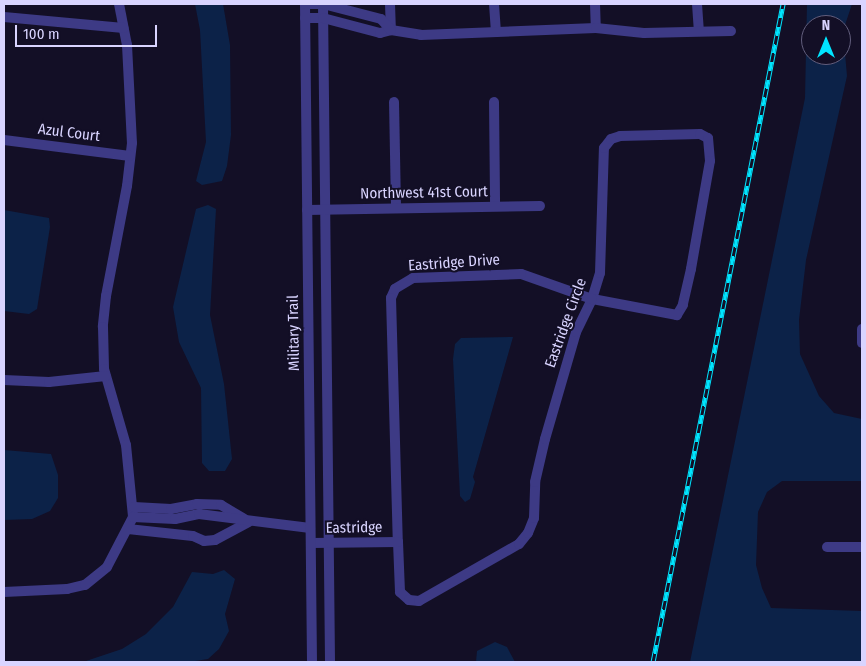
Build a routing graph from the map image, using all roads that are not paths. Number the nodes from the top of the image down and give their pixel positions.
1 (119, 4) edge
2 (305, 4) edge
3 (323, 4) edge
4 (390, 4) edge
5 (494, 4) edge
6 (595, 4) edge
7 (697, 4) edge
8 (4, 18) edge
9 (305, 18) junction
10 (323, 18) junction
11 (123, 28) junction
12 (596, 28) junction
13 (391, 30) junction
14 (730, 31) dead end
15 (496, 32) junction
16 (698, 32) junction
17 (394, 102) dead end
18 (494, 102) dead end
19 (4, 140) edge
20 (130, 156) junction
21 (495, 206) junction
22 (540, 206) dead end
23 (396, 208) junction
24 (307, 210) junction
25 (325, 210) junction
26 (592, 299) junction
27 (676, 315) joint
28 (862, 329) edge
29 (862, 343) edge
30 (106, 376) junction
31 (4, 380) edge
32 (134, 512) junction
33 (249, 522) junction
34 (128, 528) junction
35 (310, 528) junction
36 (398, 542) junction
37 (311, 543) junction
38 (329, 543) junction
39 (827, 547) dead end
40 (862, 547) edge
41 (4, 592) edge
42 (312, 662) edge
43 (330, 662) edge

1 - 11 street
2 - 3 street
2 - 9 street, Military Trail
3 - 10 street
3 - 13 street
4 - 13 street
5 - 15 street
6 - 12 street
7 - 16 street
8 - 11 street
9 - 10 street
9 - 24 street, Military Trail
10 - 13 street
10 - 25 street
11 - 20 street
12 - 15 street
12 - 16 street
13 - 15 street
14 - 16 street
17 - 23 street
18 - 21 street
19 - 20 street, Azul Court
20 - 30 street
21 - 22 street, Northwest 41st Court
21 - 23 street, Northwest 41st Court
23 - 25 street, Northwest 41st Court
24 - 25 street, Northwest 41st Court
24 - 35 street, Military Trail
25 - 38 street
26 - 27 street, Eastridge Drive
26 - 27 street, Eastridge Circle
26 - 36 street, Eastridge Circle
26 - 36 street, Eastridge Drive
28 - 29 street
30 - 31 street
30 - 32 street
32 - 33 street
32 - 34 street
33 - 34 street
33 - 35 street
34 - 41 street
35 - 37 street, Military Trail
36 - 38 street, Eastridge
37 - 38 street, Eastridge
37 - 42 street, Military Trail
38 - 43 street
39 - 40 street

